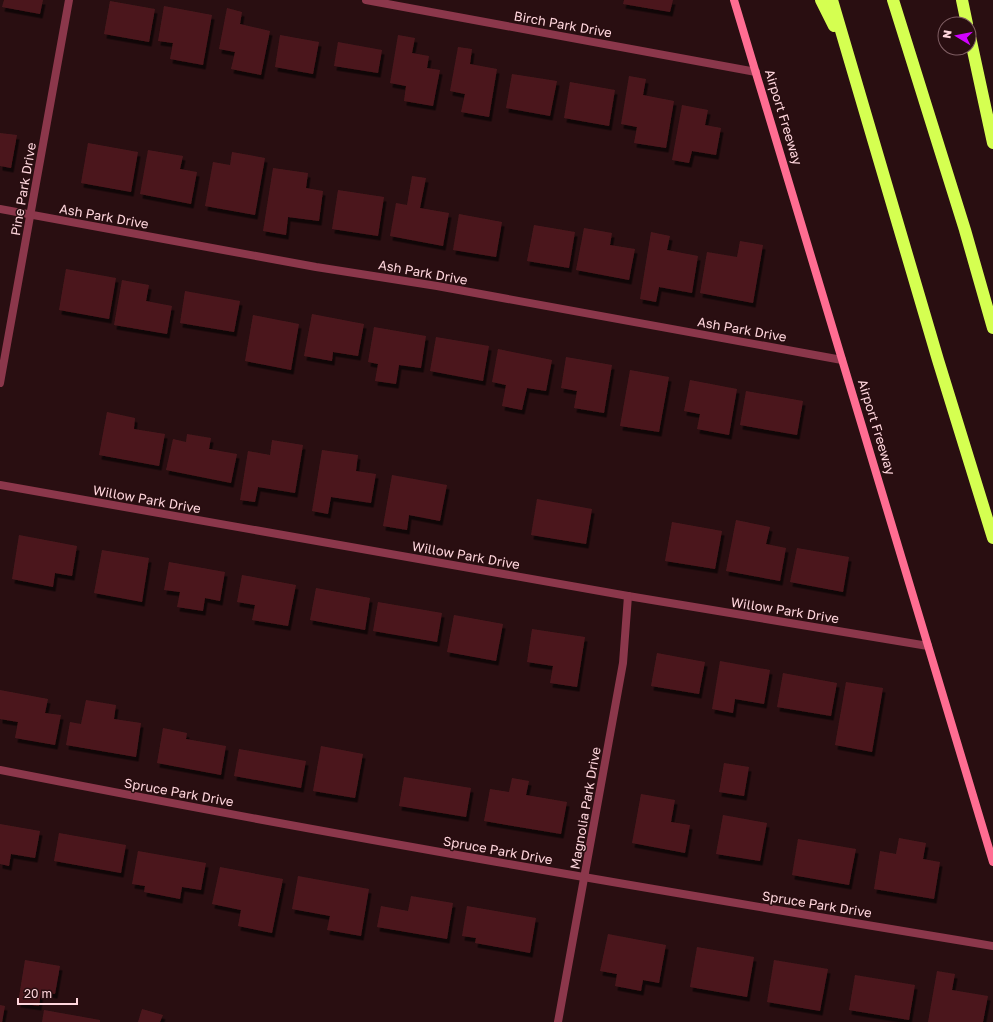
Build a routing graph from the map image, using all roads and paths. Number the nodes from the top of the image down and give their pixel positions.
1 (69, 0) edge
2 (366, 0) edge
3 (734, 0) edge
4 (821, 0) edge
5 (832, 0) edge
6 (893, 0) edge
7 (962, 0) edge
8 (965, 16) edge
9 (848, 52) junction
10 (974, 56) edge
11 (756, 72) junction
12 (993, 143) edge
13 (0, 209) edge
14 (31, 215) junction
15 (993, 328) edge
16 (842, 360) junction
17 (0, 383) edge
18 (0, 485) edge
19 (993, 538) edge
20 (628, 596) junction
21 (928, 646) junction
22 (0, 770) edge
23 (993, 862) edge
24 (585, 878) junction
25 (993, 946) edge
26 (558, 1022) edge

1 - 14 street, Pine Park Drive
2 - 11 street, Birch Park Drive
3 - 11 main road, Airport Freeway
4 - 9 highway
5 - 9 highway
6 - 15 highway
7 - 8 highway
9 - 19 highway
10 - 12 highway
11 - 16 main road, Airport Freeway
13 - 14 street, Ash Park Drive
14 - 16 street, Ash Park Drive
14 - 17 street, Pine Park Drive
16 - 21 main road, Airport Freeway
18 - 20 street, Willow Park Drive
20 - 21 street, Willow Park Drive
20 - 24 street, Magnolia Park Drive
21 - 23 main road, Airport Freeway
22 - 24 street, Spruce Park Drive
24 - 25 street, Spruce Park Drive
24 - 26 street, Magnolia Park Drive

